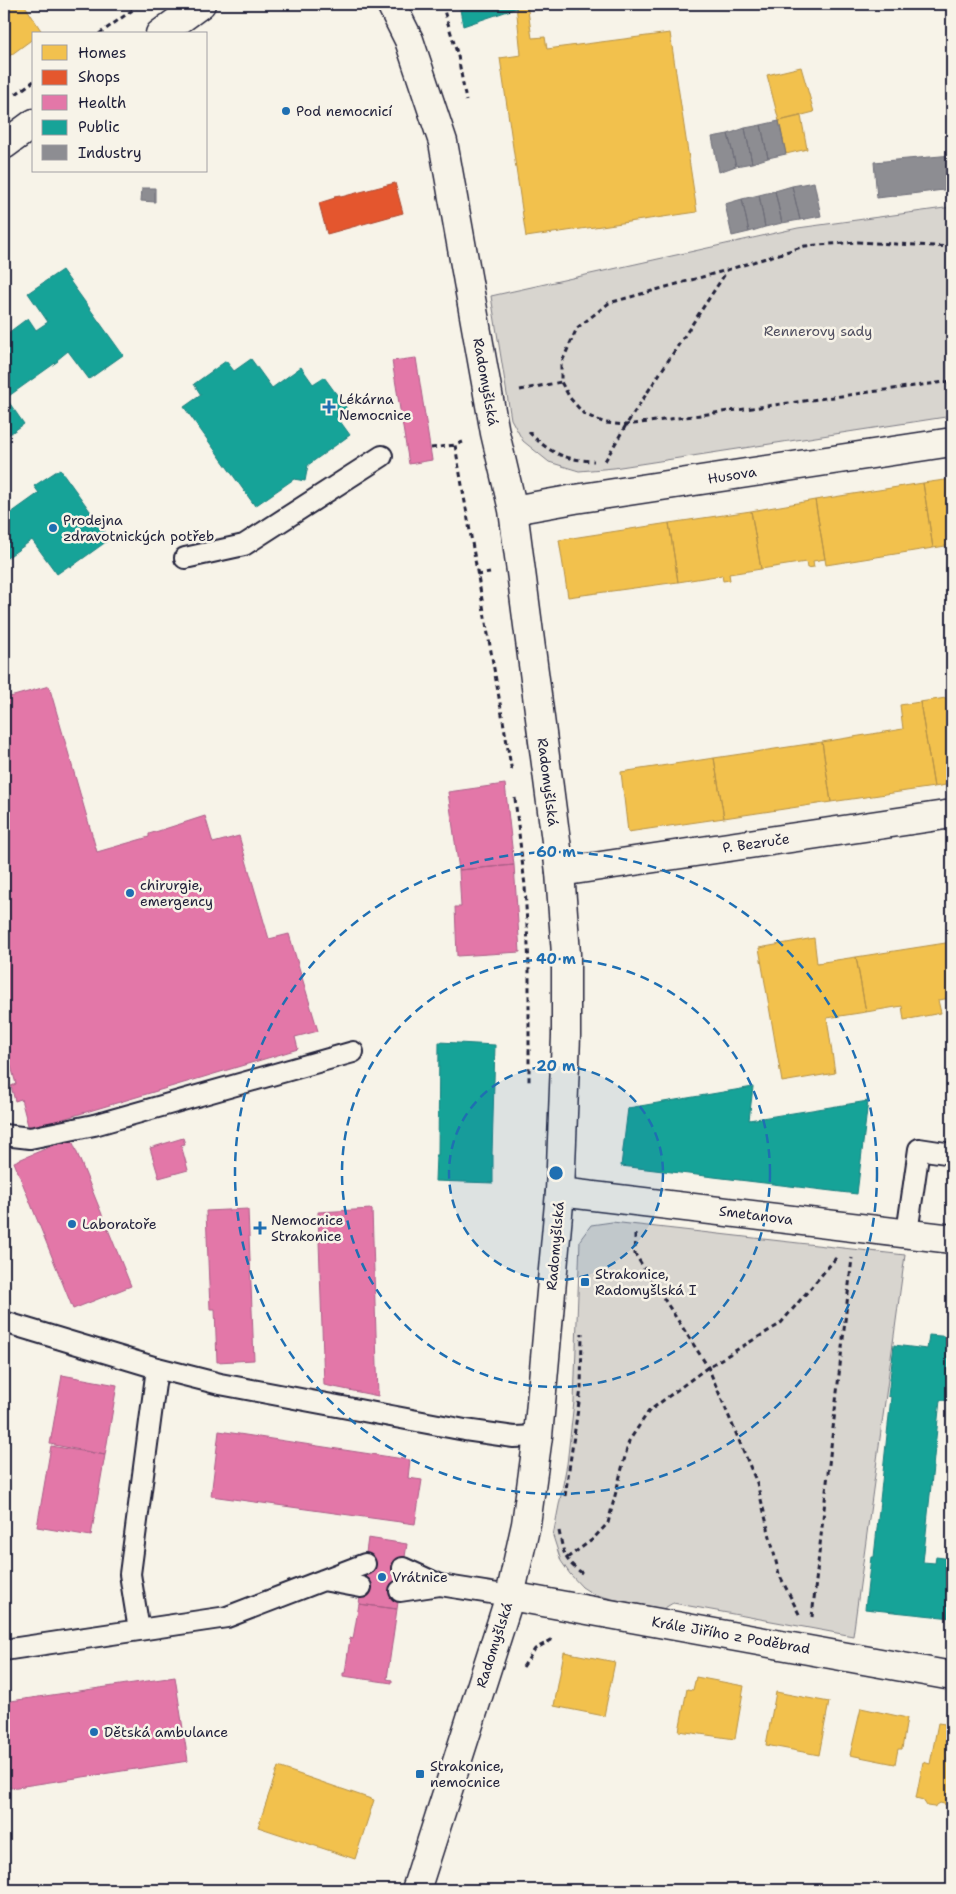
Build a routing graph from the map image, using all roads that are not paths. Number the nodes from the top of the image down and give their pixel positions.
1 (201, 4) edge
2 (391, 4) edge
3 (163, 32) edge
4 (32, 124) edge
5 (4, 145) edge
6 (952, 442) edge
7 (382, 456) dead end
8 (513, 510) junction
9 (185, 558) dead end
10 (952, 814) edge
11 (560, 872) junction
12 (353, 1052) dead end
13 (4, 1135) edge
14 (952, 1154) edge
15 (560, 1192) junction
16 (907, 1233) junction
17 (952, 1239) edge
18 (4, 1322) edge
19 (157, 1368) junction
20 (538, 1436) junction
21 (365, 1564) dead end
22 (404, 1568) dead end
23 (324, 1580) junction
24 (440, 1585) junction
25 (361, 1586) dead end
26 (400, 1591) dead end
27 (510, 1596) junction
28 (139, 1630) junction
29 (4, 1650) edge
30 (952, 1676) edge
31 (416, 1890) edge

1 - 3 street
2 - 8 street, Radomyšlská
4 - 5 street
6 - 8 street, Husova
7 - 9 lane
8 - 11 street, Radomyšlská
10 - 11 street, P. Bezruče
11 - 15 street, Radomyšlská
12 - 13 lane
14 - 16 lane
15 - 16 street, Smetanova
15 - 20 street, Radomyšlská
16 - 17 street, Smetanova
18 - 19 lane
19 - 20 lane
19 - 28 lane
20 - 27 street, Radomyšlská
21 - 23 lane
22 - 24 lane
23 - 25 lane
23 - 28 lane
24 - 26 lane
24 - 27 lane
27 - 30 street, Krále Jiřího z Poděbrad
27 - 31 street, Radomyšlská
28 - 29 lane

